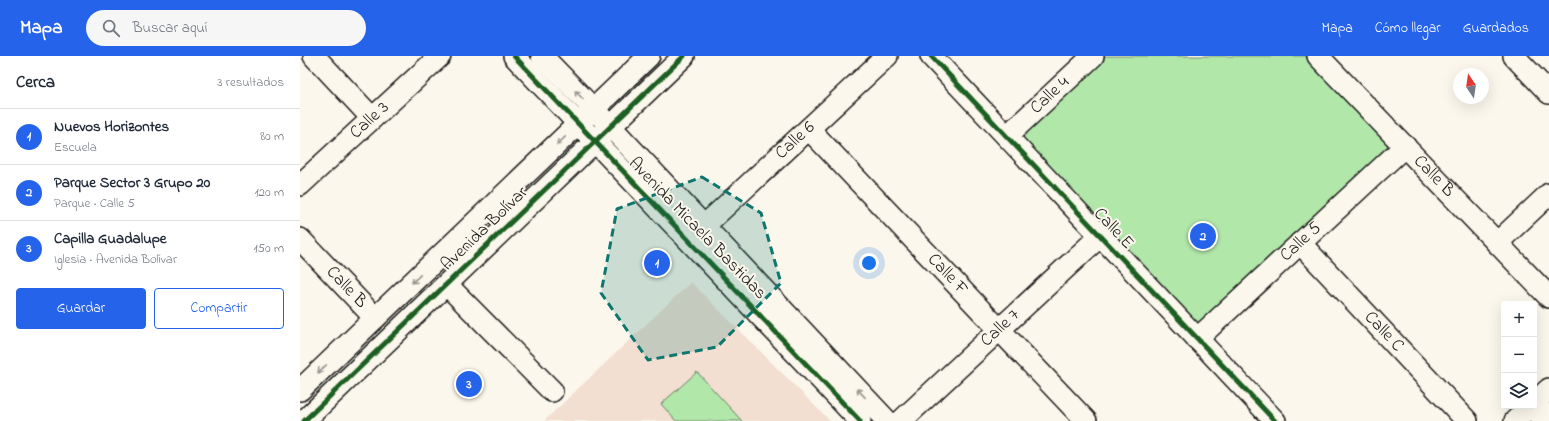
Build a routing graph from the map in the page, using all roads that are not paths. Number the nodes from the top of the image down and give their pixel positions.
1 (314, 56) edge
2 (440, 56) edge
3 (514, 56) edge
4 (542, 56) edge
5 (649, 56) edge
6 (684, 56) edge
7 (887, 56) edge
8 (931, 56) edge
9 (1093, 56) edge
10 (1318, 56) edge
11 (1514, 56) edge
12 (1549, 93) edge
13 (594, 110) junction
14 (372, 118) junction
15 (578, 125) junction
16 (611, 127) junction
17 (809, 129) junction
18 (1007, 136) junction
19 (594, 142) junction
20 (1404, 146) junction
21 (300, 185) edge
22 (1549, 194) edge
23 (704, 226) junction
24 (1100, 236) junction
25 (300, 239) edge
26 (1300, 243) junction
27 (1497, 243) junction
28 (447, 285) junction
29 (1549, 298) edge
30 (375, 318) junction
31 (1000, 329) junction
32 (1198, 339) junction
33 (1549, 389) edge
34 (300, 390) edge
35 (552, 392) dead end
36 (1537, 400) edge
37 (1528, 409) edge
38 (1549, 414) edge
39 (304, 421) edge
40 (860, 421) edge
41 (888, 421) edge
42 (901, 421) edge
43 (1086, 421) edge
44 (1275, 421) edge
45 (1468, 421) edge
46 (1515, 421) edge
47 (1541, 421) edge

1 - 14 street
2 - 14 street, Calle 3
3 - 15 street, Avenida Micaela Bastidas
13 -> 4 street, Avenida Micaela Bastidas
5 - 13 street, Avenida Bolívar
6 - 16 street, Avenida Bolívar
7 - 17 street, Calle 6
8 - 18 street, Calle E
9 - 18 street, Calle 4
10 - 20 street, Calle B
11 - 12 street
13 - 15 street, Avenida Bolívar
13 - 16 street, Avenida Micaela Bastidas
14 - 21 street, Calle 3
15 - 19 street, Avenida Micaela Bastidas
15 -> 30 street, Avenida Bolívar
16 - 19 street, Avenida Bolívar
16 - 23 street, Avenida Micaela Bastidas
17 - 23 street, Calle 6
17 - 31 street, Calle F
18 - 24 street, Calle E
19 - 28 street, Avenida Bolívar
19 - 40 street, Avenida Micaela Bastidas
20 - 26 street, Calle 5
20 - 27 street, Calle B
22 - 27 street
41 -> 23 street, Avenida Micaela Bastidas
24 - 31 street, Calle 7
24 - 32 street, Calle E
25 - 30 street, Calle B
26 - 32 street, Calle 5
26 - 45 street, Calle C
27 - 29 street, Calle B
28 - 35 street
28 - 39 street, Avenida Bolívar
30 -> 34 street, Avenida Bolívar
31 - 42 street, Calle 7
31 - 43 street, Calle F
32 - 44 street, Calle E
33 - 36 street
37 - 46 street
38 - 47 street

